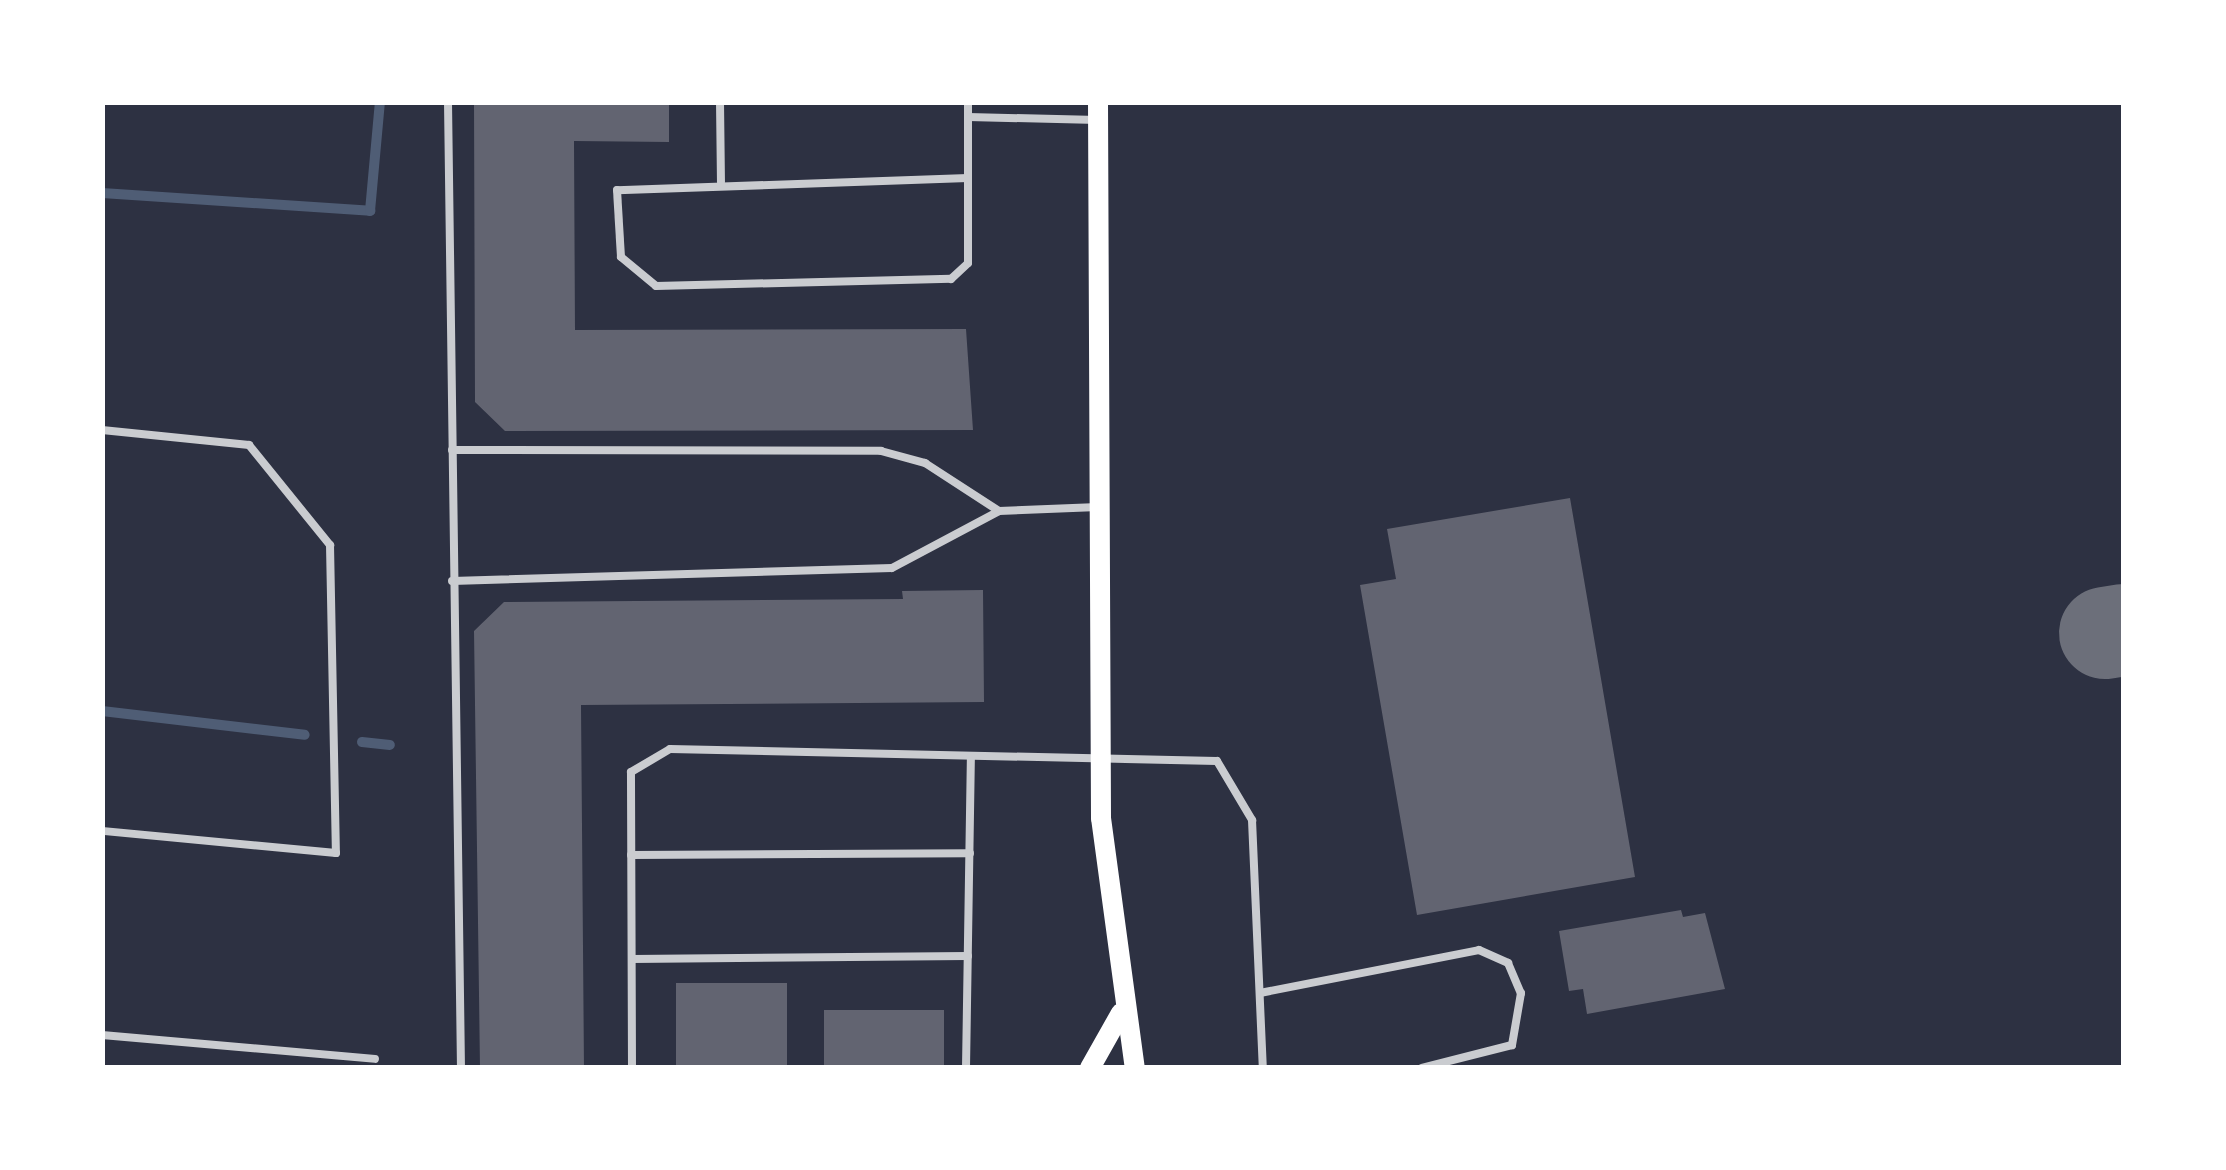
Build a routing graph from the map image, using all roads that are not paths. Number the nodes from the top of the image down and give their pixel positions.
1 (448, 102) edge
2 (720, 102) edge
3 (968, 102) edge
4 (1098, 111) edge
5 (968, 117) junction
6 (968, 178) junction
7 (721, 182) junction
8 (102, 430) edge
9 (452, 450) junction
10 (1098, 507) junction
11 (999, 512) junction
12 (452, 581) junction
13 (972, 756) junction
14 (1100, 759) junction
15 (102, 831) edge
16 (970, 853) junction
17 (631, 855) junction
18 (968, 956) junction
19 (632, 959) junction
20 (1260, 993) junction
21 (1121, 1013) junction
22 (102, 1036) edge
23 (376, 1059) dead end
24 (460, 1068) edge
25 (632, 1068) edge
26 (966, 1068) edge
27 (1090, 1068) edge
28 (1135, 1068) edge
29 (1262, 1068) edge
30 (1422, 1068) edge

1 - 9 lane
2 - 7 lane
3 - 5 lane
4 - 5 lane
4 - 10 main road
5 - 6 lane
6 - 7 lane
6 - 7 lane
8 - 15 lane
9 - 11 lane
9 - 12 lane
10 - 11 lane
10 - 14 main road
11 - 12 lane
12 - 24 lane
13 - 14 lane
13 - 16 lane
13 - 17 lane
14 - 20 lane
14 - 21 main road
16 - 17 lane
16 - 18 lane
17 - 19 lane
18 - 19 lane
18 - 26 lane
19 - 25 lane
20 - 29 lane
20 - 30 lane
21 - 27 main road
21 - 28 main road
22 - 23 lane

